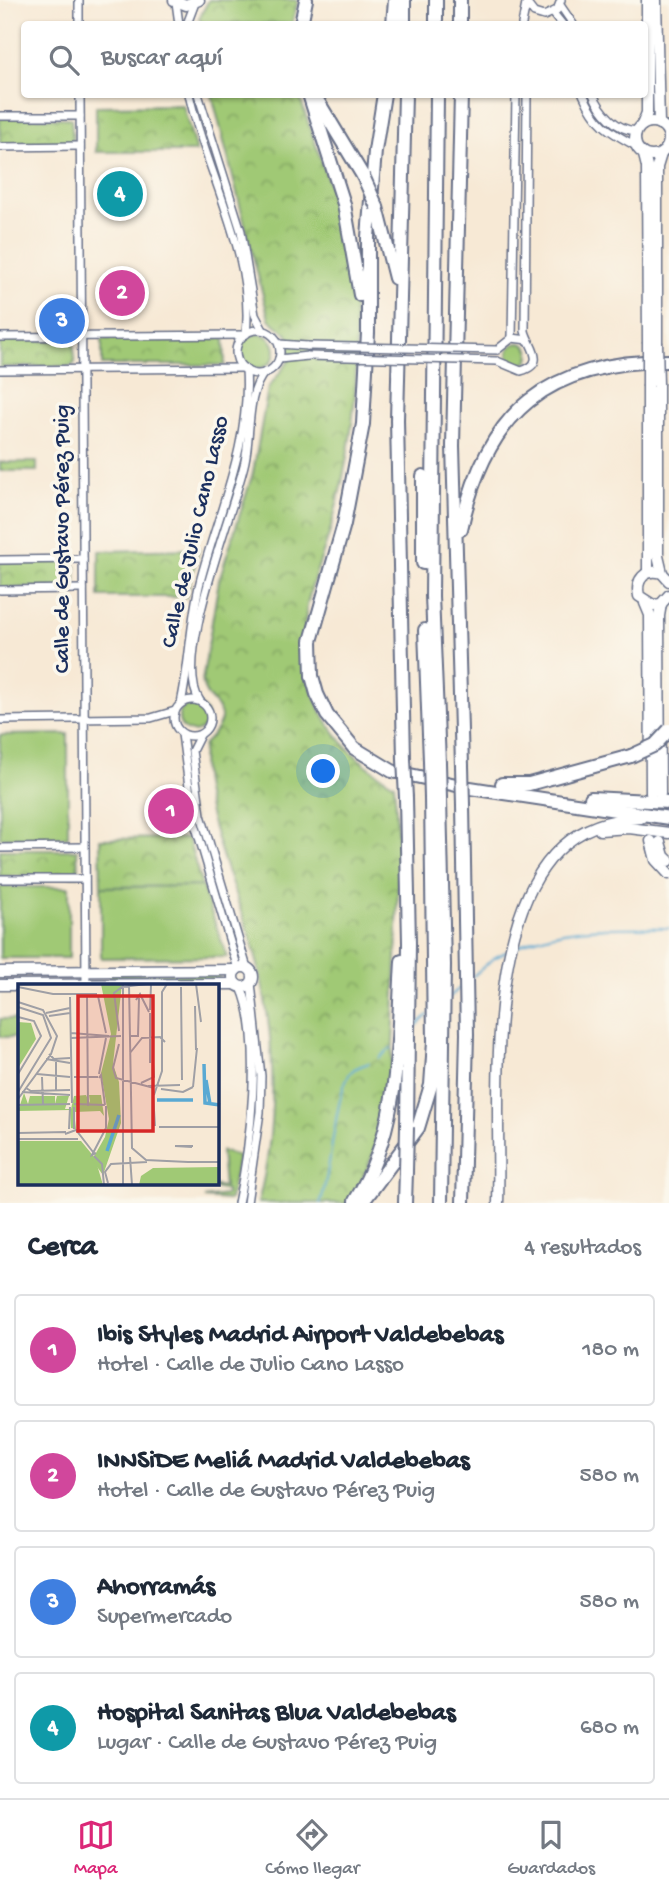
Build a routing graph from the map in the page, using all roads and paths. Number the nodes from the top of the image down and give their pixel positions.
1 (79, 0) edge
2 (306, 0) edge
3 (395, 0) edge
4 (404, 0) edge
5 (436, 0) edge
6 (460, 0) edge
7 (647, 0) edge
8 (656, 0) edge
9 (175, 1) edge
10 (197, 1) edge
11 (526, 2) edge
12 (561, 3) edge
13 (553, 13) junction
14 (539, 15) junction
15 (79, 21) edge
16 (178, 21) edge
17 (188, 21) edge
18 (302, 21) edge
19 (393, 21) edge
20 (404, 21) edge
21 (436, 21) edge
22 (460, 21) edge
23 (523, 21) edge
24 (536, 21) edge
25 (560, 21) edge
26 (571, 21) edge
27 (647, 21) edge
28 (79, 98) edge
29 (190, 98) edge
30 (199, 98) edge
31 (310, 98) edge
32 (316, 98) edge
33 (384, 98) edge
34 (405, 98) edge
35 (436, 98) edge
36 (461, 98) edge
37 (516, 98) edge
38 (527, 98) edge
39 (585, 98) edge
40 (595, 98) edge
41 (647, 98) edge
42 (0, 116) edge
43 (80, 116) junction
44 (659, 124) junction
45 (639, 128) junction
46 (80, 146) junction
47 (636, 146) junction
48 (0, 147) edge
49 (661, 154) junction
50 (644, 155) junction
51 (398, 316) junction
52 (263, 330) junction
53 (245, 335) junction
54 (81, 336) junction
55 (0, 337) edge
56 (512, 338) junction
57 (528, 340) junction
58 (653, 342) junction
59 (279, 344) junction
60 (500, 348) junction
61 (279, 359) junction
62 (501, 362) junction
63 (669, 362) edge
64 (82, 369) junction
65 (245, 369) junction
66 (0, 370) edge
67 (265, 372) junction
68 (653, 386) junction
69 (359, 449) junction
70 (83, 559) junction
71 (0, 560) edge
72 (648, 572) junction
73 (665, 577) edge
74 (458, 581) junction
75 (83, 589) junction
76 (0, 590) edge
77 (665, 600) edge
78 (645, 603) junction
79 (200, 701) junction
80 (181, 703) junction
81 (175, 712) junction
82 (151, 718) junction
83 (84, 719) junction
84 (0, 720) edge
85 (175, 724) junction
86 (669, 730) edge
87 (182, 734) junction
88 (200, 735) junction
89 (450, 783) junction
90 (528, 795) junction
91 (660, 796) edge
92 (435, 799) junction
93 (669, 819) edge
94 (669, 833) edge
95 (565, 846) junction
96 (84, 847) junction
97 (0, 848) edge
98 (669, 861) edge
99 (669, 874) edge
100 (0, 879) edge
101 (85, 879) junction
102 (241, 969) junction
103 (86, 971) junction
104 (0, 972) edge
105 (86, 984) edge
106 (0, 985) edge
107 (18, 985) edge
108 (219, 985) edge
109 (243, 985) junction
110 (404, 1008) junction
111 (439, 1042) junction
112 (238, 1203) edge
113 (247, 1203) edge
114 (354, 1203) edge
115 (362, 1203) edge
116 (405, 1203) edge
117 (441, 1203) edge
118 (466, 1203) edge
119 (498, 1203) edge

1 - 15 street
2 - 18 highway
3 - 19 highway
4 - 20 highway
5 - 21 highway
6 - 22 highway
7 - 27 street
8 - 44 street
9 - 10 street
9 - 16 street
10 - 17 street
11 - 14 street
11 - 23 street
12 - 13 street
12 - 26 street
13 - 14 street
13 - 25 street
14 - 24 street
28 - 43 street, Calle de Gustavo Pérez Puig
29 - 53 street
30 - 52 street
31 - 69 highway
32 - 51 highway, bridge
33 - 69 highway
34 - 51 highway
35 - 92 highway, bridge
36 - 74 highway
37 - 56 street
38 - 57 street
39 - 47 street
40 - 45 street
41 - 45 street
42 - 43 street
43 - 46 street, Calle de Gustavo Pérez Puig
44 - 45 street
44 - 49 street
45 - 47 street
46 - 48 street
46 - 54 street, Calle de Gustavo Pérez Puig
47 - 50 street
49 - 50 street
49 - 58 street
50 - 58 street
51 - 110 highway, bridge
52 - 53 street
52 - 59 street
53 - 54 street
53 - 65 street
54 - 55 street
54 - 64 street, Calle de Gustavo Pérez Puig
56 - 57 street
56 - 60 street
57 - 62 street
58 - 68 street, bridge
59 - 60 street, bridge
59 - 61 street
60 - 62 street
61 - 62 street, bridge
61 - 67 street
63 - 74 highway
64 - 65 street
64 - 66 street
64 - 70 street, Calle de Gustavo Pérez Puig
65 - 67 street
65 - 80 street, Calle de Julio Cano Lasso
67 - 79 street, Calle de Julio Cano Lasso
68 - 72 street
68 - 73 street
69 - 89 highway
70 - 71 street
70 - 75 street, Calle de Gustavo Pérez Puig
72 - 73 street
72 - 78 street
74 - 118 highway, bridge
75 - 76 street
75 - 83 street, Calle de Gustavo Pérez Puig
77 - 78 street
77 - 91 street
78 - 91 street
79 - 80 street
79 - 88 street
80 - 81 street
81 - 82 street
81 - 85 street
82 - 83 street
82 - 85 street
83 - 84 street
83 - 96 street, Calle de Gustavo Pérez Puig
85 - 87 street
86 - 89 highway, bridge
87 - 88 street
87 - 102 street
88 - 102 street
89 - 90 highway
90 - 91 highway
90 - 93 highway
92 - 111 highway
92 - 111 highway
93 - 95 street
94 - 95 street
95 - 119 street
96 - 97 street
96 - 101 street, Calle de Gustavo Pérez Puig
98 - 99 street
100 - 101 street
101 - 103 street, Calle de Gustavo Pérez Puig
102 - 103 street
102 - 109 street
102 - 109 street
103 - 104 street
103 - 105 street, Calle de Gustavo Pérez Puig
106 - 107 street
108 - 109 street
109 - 112 street
109 - 113 street
110 - 114 highway
110 - 116 highway, bridge
111 - 115 highway
111 - 117 highway

